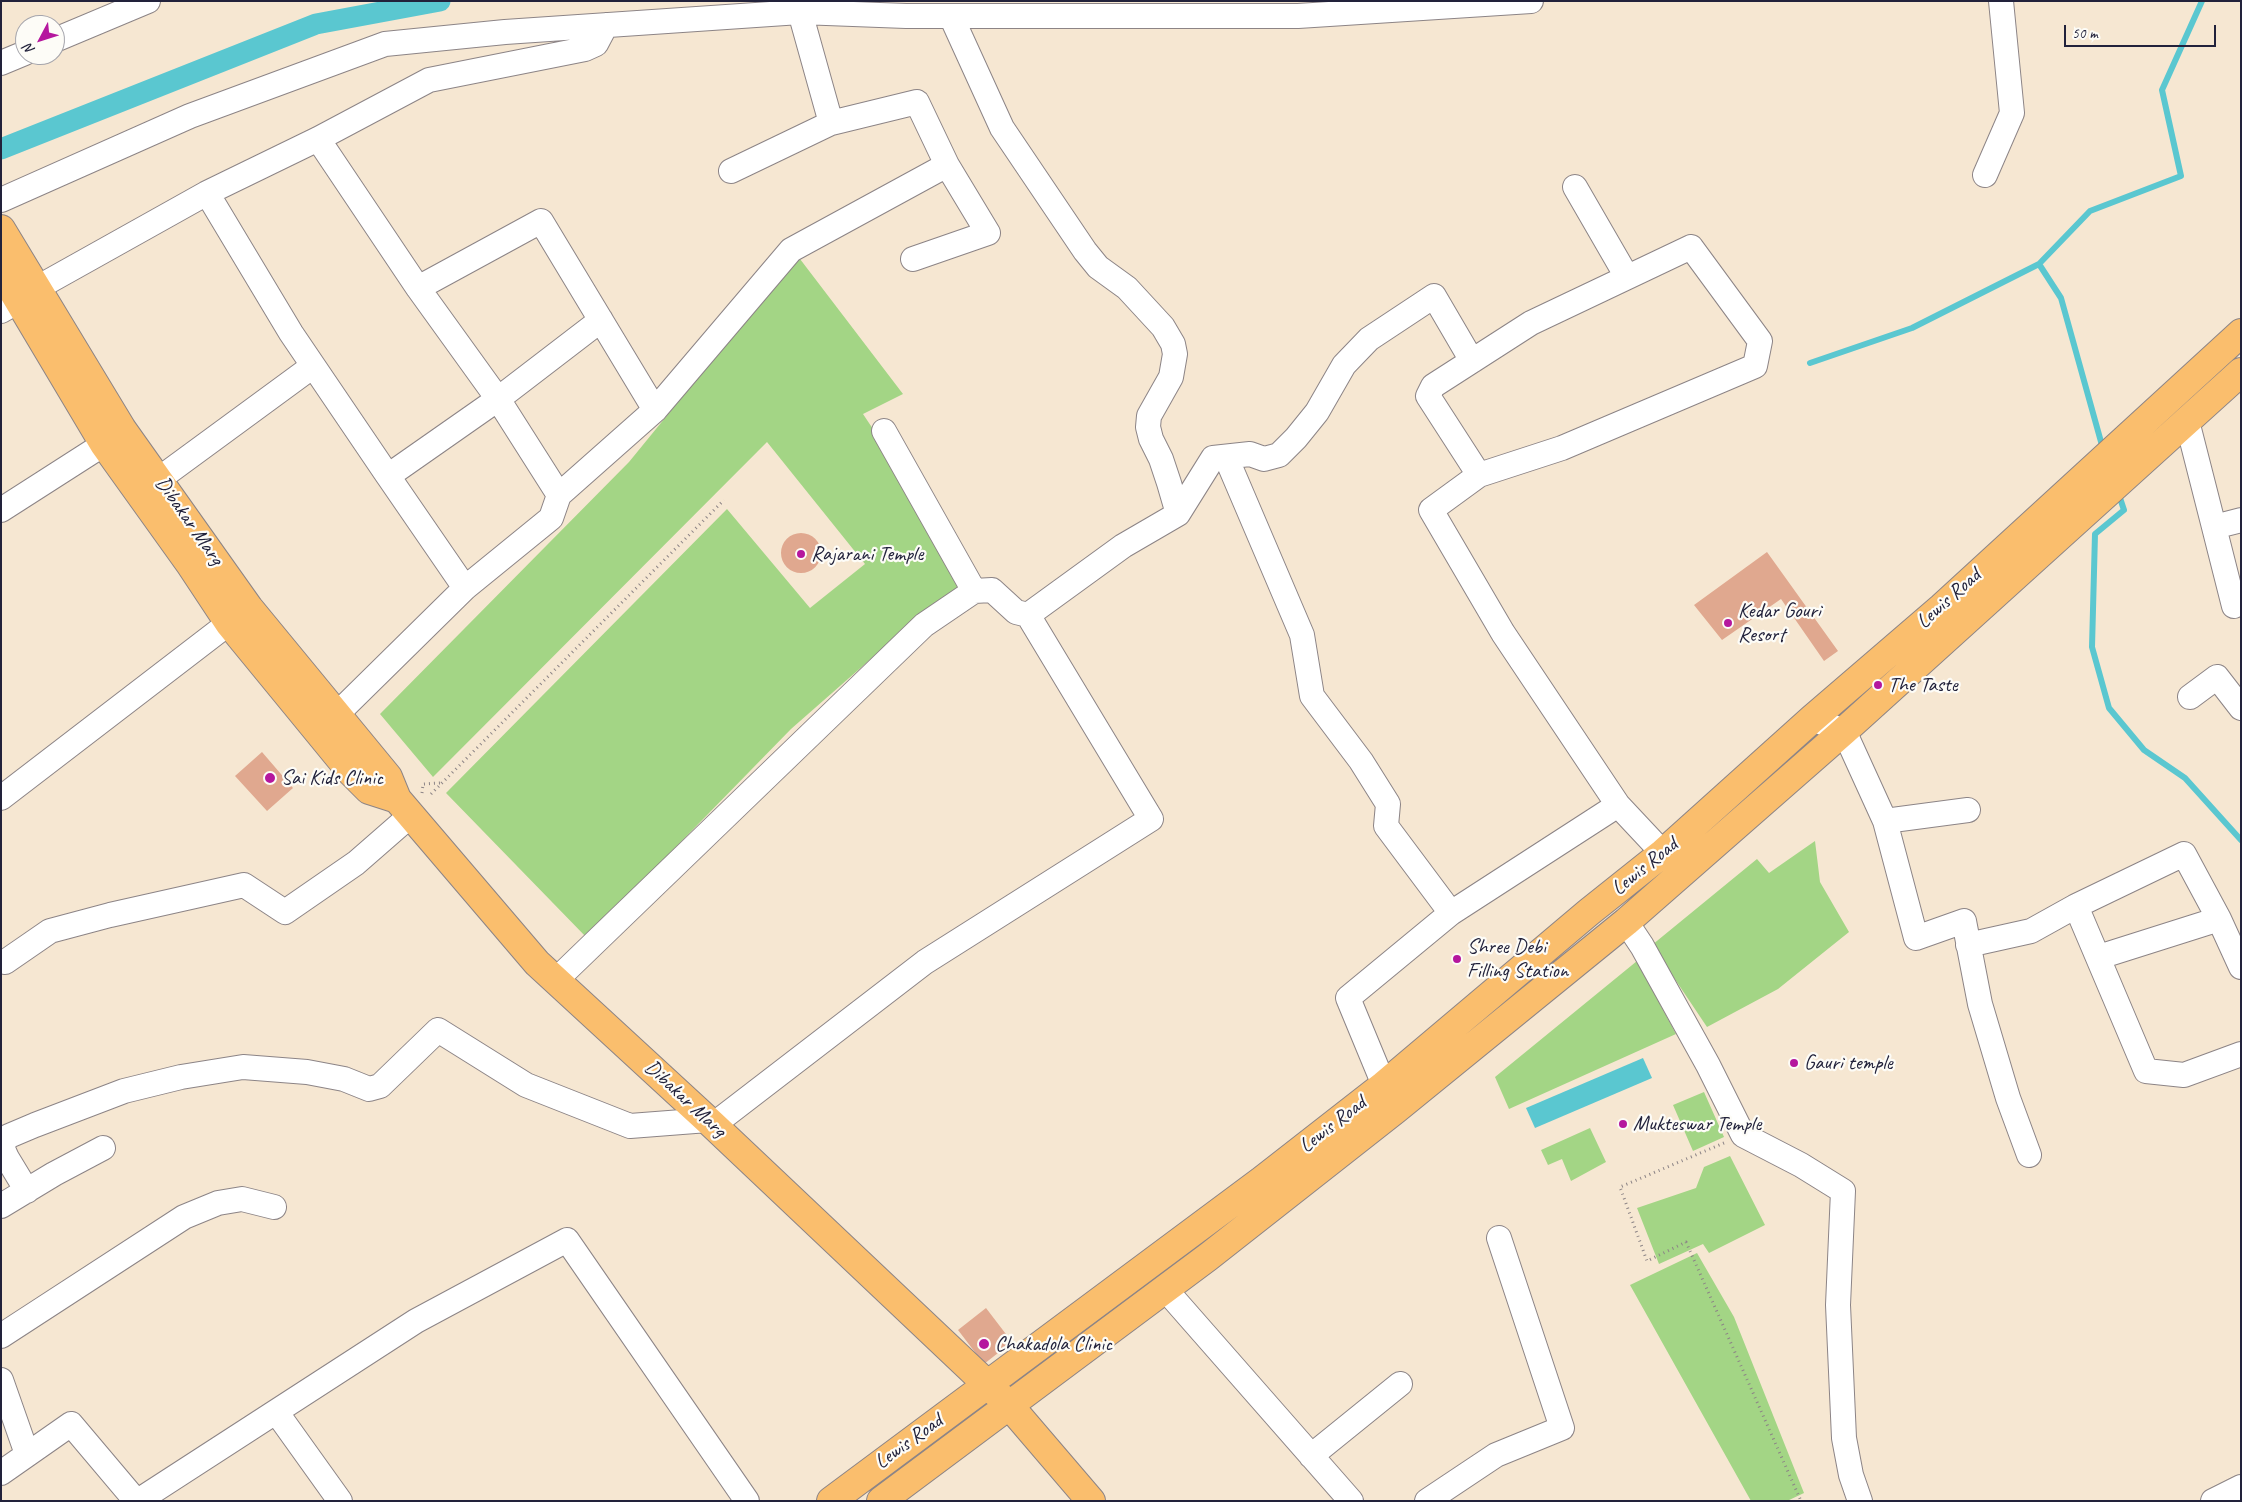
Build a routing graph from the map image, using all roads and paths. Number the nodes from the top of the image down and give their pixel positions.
1 (148, 1) edge
2 (1531, 1) edge
3 (2002, 1) edge
4 (800, 12) junction
5 (951, 16) junction
6 (606, 25) junction
7 (65, 36) edge
8 (15, 57) edge
9 (1, 63) edge
10 (831, 123) junction
11 (318, 138) junction
12 (946, 164) junction
13 (731, 171) dead end
14 (1985, 175) dead end
15 (1575, 187) dead end
16 (208, 193) junction
17 (1, 200) edge
18 (1, 229) edge
19 (913, 259) dead end
20 (1, 271) edge
21 (1627, 277) junction
22 (418, 288) junction
23 (19, 300) edge
24 (600, 320) junction
25 (2241, 333) edge
26 (1472, 361) junction
27 (313, 366) junction
28 (2241, 372) edge
29 (498, 398) junction
30 (655, 410) junction
31 (2187, 421) junction
32 (884, 431) dead end
33 (104, 444) junction
34 (1226, 457) junction
35 (1478, 475) junction
36 (388, 476) junction
37 (159, 479) junction
38 (559, 495) junction
39 (724, 500) dead end
40 (1, 510) edge
41 (1178, 514) junction
42 (2241, 520) edge
43 (2214, 527) junction
44 (465, 588) junction
45 (974, 591) junction
46 (2234, 606) dead end
47 (1028, 615) junction
48 (229, 623) junction
49 (2190, 698) dead end
50 (2241, 708) edge
51 (336, 715) junction
52 (1812, 719) junction
53 (1844, 731) junction
54 (442, 783) junction
55 (431, 794) dead end
56 (1, 798) edge
57 (410, 802) junction
58 (1618, 805) junction
59 (1968, 810) dead end
60 (1885, 821) junction
61 (1663, 853) junction
62 (2076, 906) junction
63 (1451, 913) junction
64 (2220, 919) junction
65 (1626, 922) junction
66 (1968, 945) junction
67 (2099, 958) junction
68 (4, 962) dead end
69 (2241, 967) edge
70 (556, 980) junction
71 (2241, 1054) edge
72 (1384, 1085) junction
73 (711, 1122) junction
74 (1743, 1135) junction
75 (103, 1148) dead end
76 (2029, 1155) dead end
77 (26, 1191) junction
78 (1, 1206) edge
79 (274, 1207) dead end
80 (1499, 1238) dead end
81 (1165, 1289) junction
82 (1, 1336) edge
83 (1, 1380) edge
84 (1400, 1384) dead end
85 (987, 1385) junction
86 (1008, 1404) junction
87 (277, 1413) junction
88 (27, 1454) junction
89 (1311, 1456) junction
90 (1, 1473) edge
91 (2241, 1488) edge
92 (137, 1501) edge
93 (340, 1501) edge
94 (746, 1501) edge
95 (831, 1501) edge
96 (881, 1501) edge
97 (1091, 1501) edge
98 (1350, 1501) edge
99 (1427, 1501) edge
100 (1802, 1501) edge
101 (1860, 1501) edge
102 (2213, 1501) edge

1 - 7 street
2 - 5 street
3 - 14 street
4 - 5 street
4 - 6 street
4 - 10 street
5 - 41 street
6 - 11 street
6 - 17 street
8 - 9 street
10 - 12 street
10 - 13 street
11 - 16 street
11 - 22 street
12 - 19 street
12 - 30 street
15 - 21 street
16 - 23 street
16 - 27 street
18 - 23 main road, Dibakar Marg
20 - 23 main road, Dibakar Marg
21 - 26 street
21 - 35 street
22 - 24 street
22 - 29 street
23 - 33 main road, Dibakar Marg
23 - 37 main road, Dibakar Marg
24 - 29 street
24 - 30 street
25 - 52 main road, Lewis Road
26 - 34 street
26 - 35 street
27 - 36 street
27 - 37 street
28 - 31 main road, Lewis Road
29 - 36 street
29 - 38 street
30 - 38 street
31 - 43 street
31 - 53 main road, Lewis Road
32 - 45 street
33 - 40 street
33 - 48 main road, Dibakar Marg
34 - 41 street
34 - 63 street
35 - 58 street
36 - 44 street
37 - 51 main road, Dibakar Marg
38 - 44 street
39 - 54 path
41 - 47 street
42 - 43 street
43 - 46 street
44 - 51 street
45 - 47 street
45 - 70 street
47 - 73 street
48 - 56 street
48 - 57 main road, Dibakar Marg
49 - 50 street
51 - 57 main road, Dibakar Marg
52 - 53 street
52 - 61 main road, Lewis Road
53 - 60 street
53 - 65 main road, Lewis Road
54 - 55 path
54 - 57 path
57 - 68 street
57 - 70 main road, Dibakar Marg
58 - 61 street
58 - 63 street
59 - 60 street
60 - 66 street
61 - 72 main road, Lewis Road
62 - 64 street
62 - 66 street
62 - 67 street
63 - 72 street
64 - 67 street
64 - 69 street
65 - 74 street
65 - 81 main road, Lewis Road
66 - 76 street
67 - 71 street
70 - 73 main road, Dibakar Marg
72 - 85 main road, Lewis Road
73 - 77 street
73 - 85 main road, Dibakar Marg
74 - 100 path
74 - 101 street
75 - 77 street
77 - 78 street
79 - 82 street
80 - 99 street
81 - 86 main road, Lewis Road
81 - 89 street
83 - 88 street
84 - 89 street
85 - 86 main road, Dibakar Marg
85 - 95 main road, Lewis Road
86 - 96 main road, Lewis Road
86 - 97 main road, Dibakar Marg
87 - 92 street
87 - 93 street
87 - 94 street
88 - 90 street
88 - 92 street
89 - 98 street
91 - 102 street

